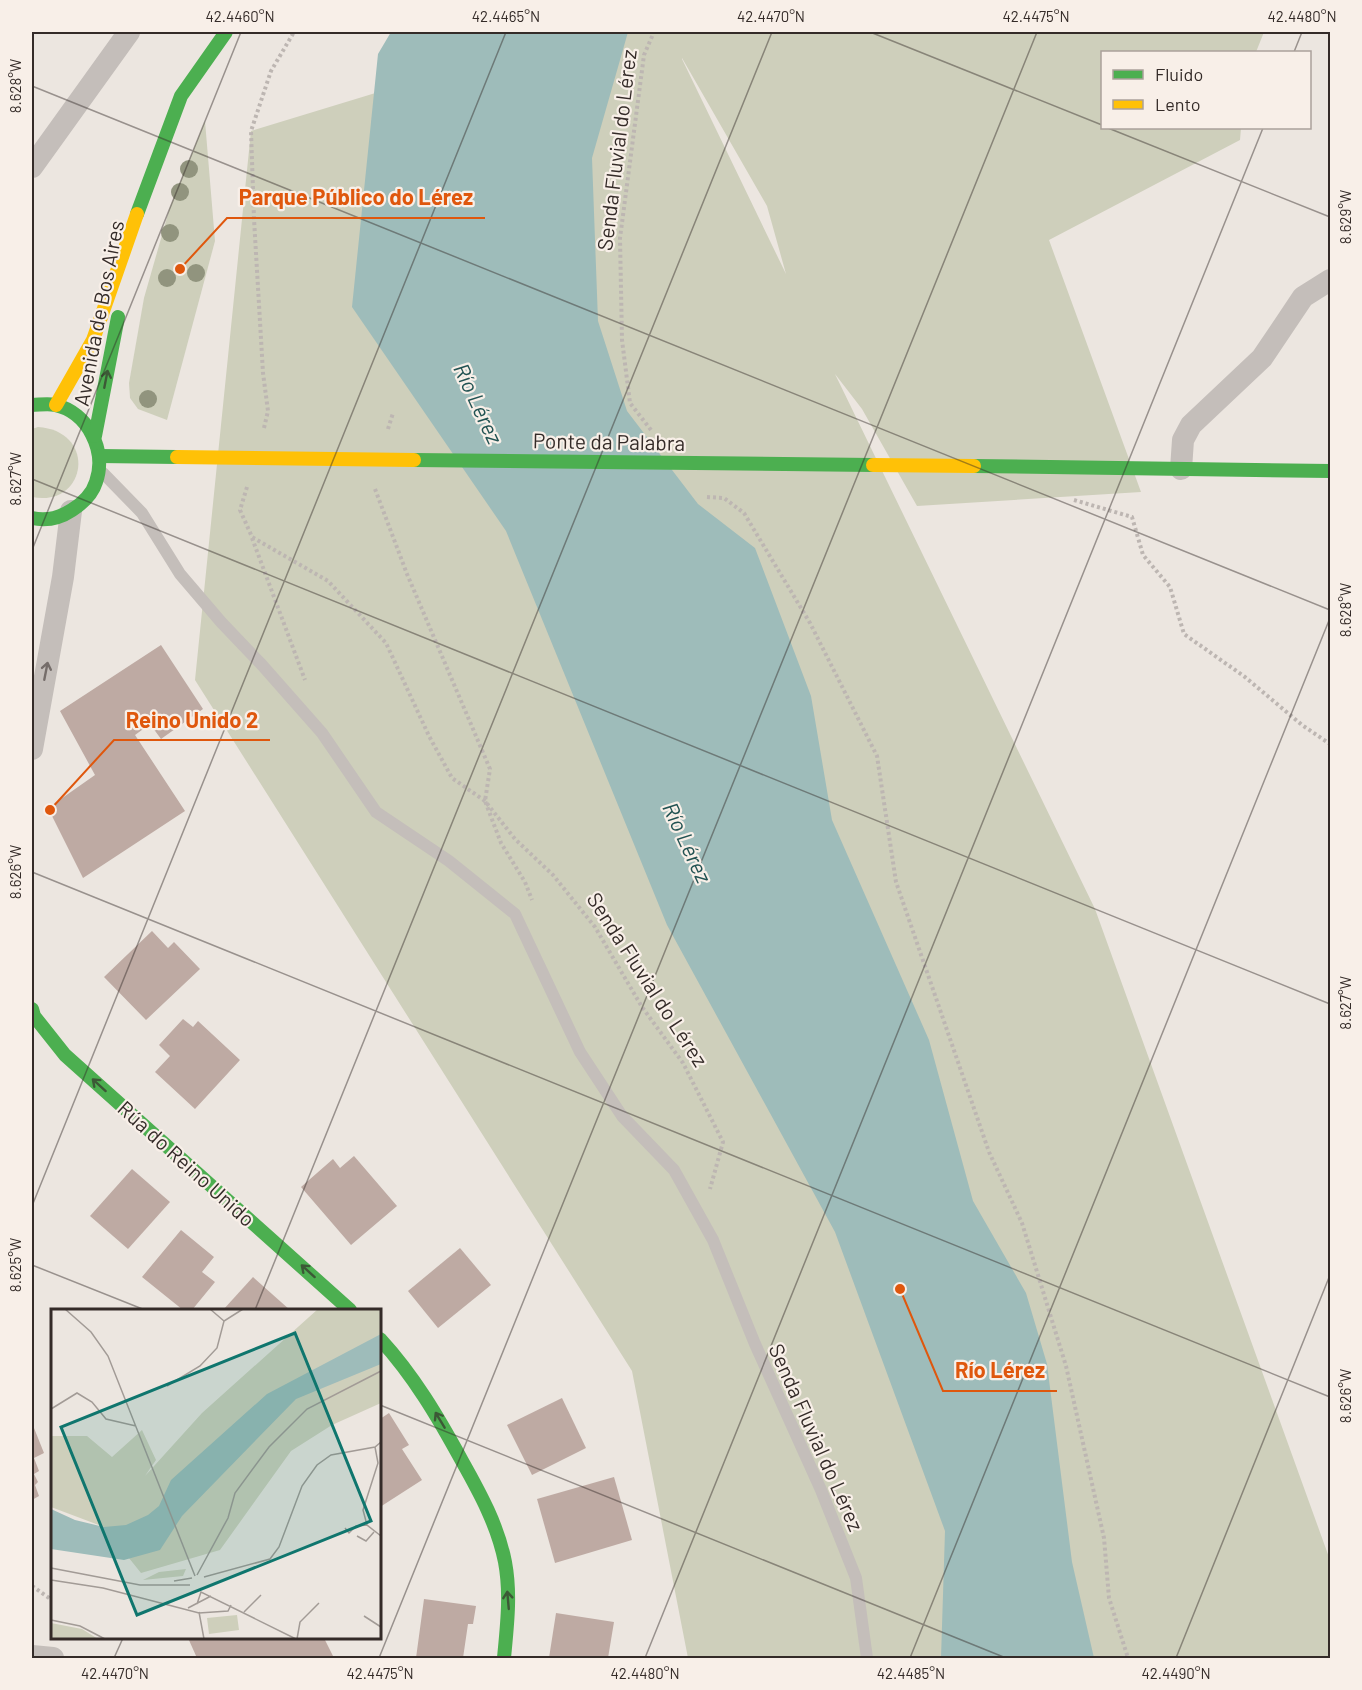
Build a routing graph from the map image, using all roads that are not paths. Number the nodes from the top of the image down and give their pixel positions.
1 (129, 32) edge
2 (226, 32) edge
3 (32, 167) edge
4 (142, 197) junction
5 (1330, 280) edge
6 (32, 405) edge
7 (56, 405) junction
8 (95, 436) junction
9 (100, 463) junction
10 (1181, 469) junction
11 (1330, 471) edge
12 (71, 511) junction
13 (32, 518) edge
14 (32, 749) edge
15 (32, 1009) edge
16 (348, 1309) edge
17 (381, 1341) edge
18 (32, 1656) edge
19 (53, 1659) edge
20 (504, 1659) edge
21 (867, 1659) edge

1 - 3 street
2 - 4 street, Avenida de Bos Aires
4 - 7 street, Avenida de Bos Aires
8 -> 4 street, Avenida de Bos Aires
5 - 10 street
6 - 7 street
7 - 8 street
8 - 9 street
9 - 10 street, Ponte da Palabra, bridge
9 - 12 street
9 - 21 lane, Senda Fluvial do Lérez
10 - 11 street, Ponte da Palabra
12 - 13 street
14 -> 12 street
16 -> 15 street, Rúa do Reino Unido
20 -> 17 street
18 - 19 street

